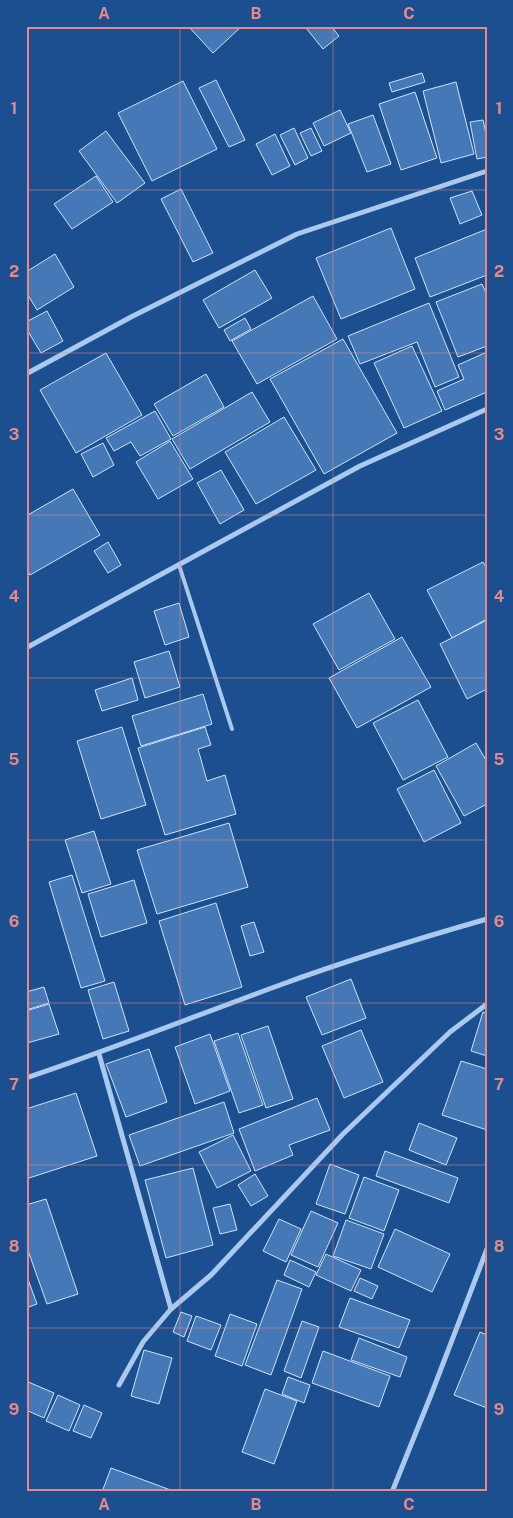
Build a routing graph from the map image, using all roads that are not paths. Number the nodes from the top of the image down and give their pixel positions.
1 (487, 170) edge
2 (26, 374) edge
3 (487, 409) edge
4 (179, 566) junction
5 (26, 648) edge
6 (232, 729) dead end
7 (487, 919) edge
8 (487, 1004) edge
9 (99, 1054) junction
10 (26, 1078) edge
11 (487, 1249) edge
12 (171, 1309) junction
13 (119, 1385) dead end
14 (392, 1492) edge

1 - 2 street
3 - 4 street
4 - 5 street
4 - 6 lane
7 - 9 street
8 - 12 street
9 - 10 street
9 - 12 street
11 - 14 street
12 - 13 street

